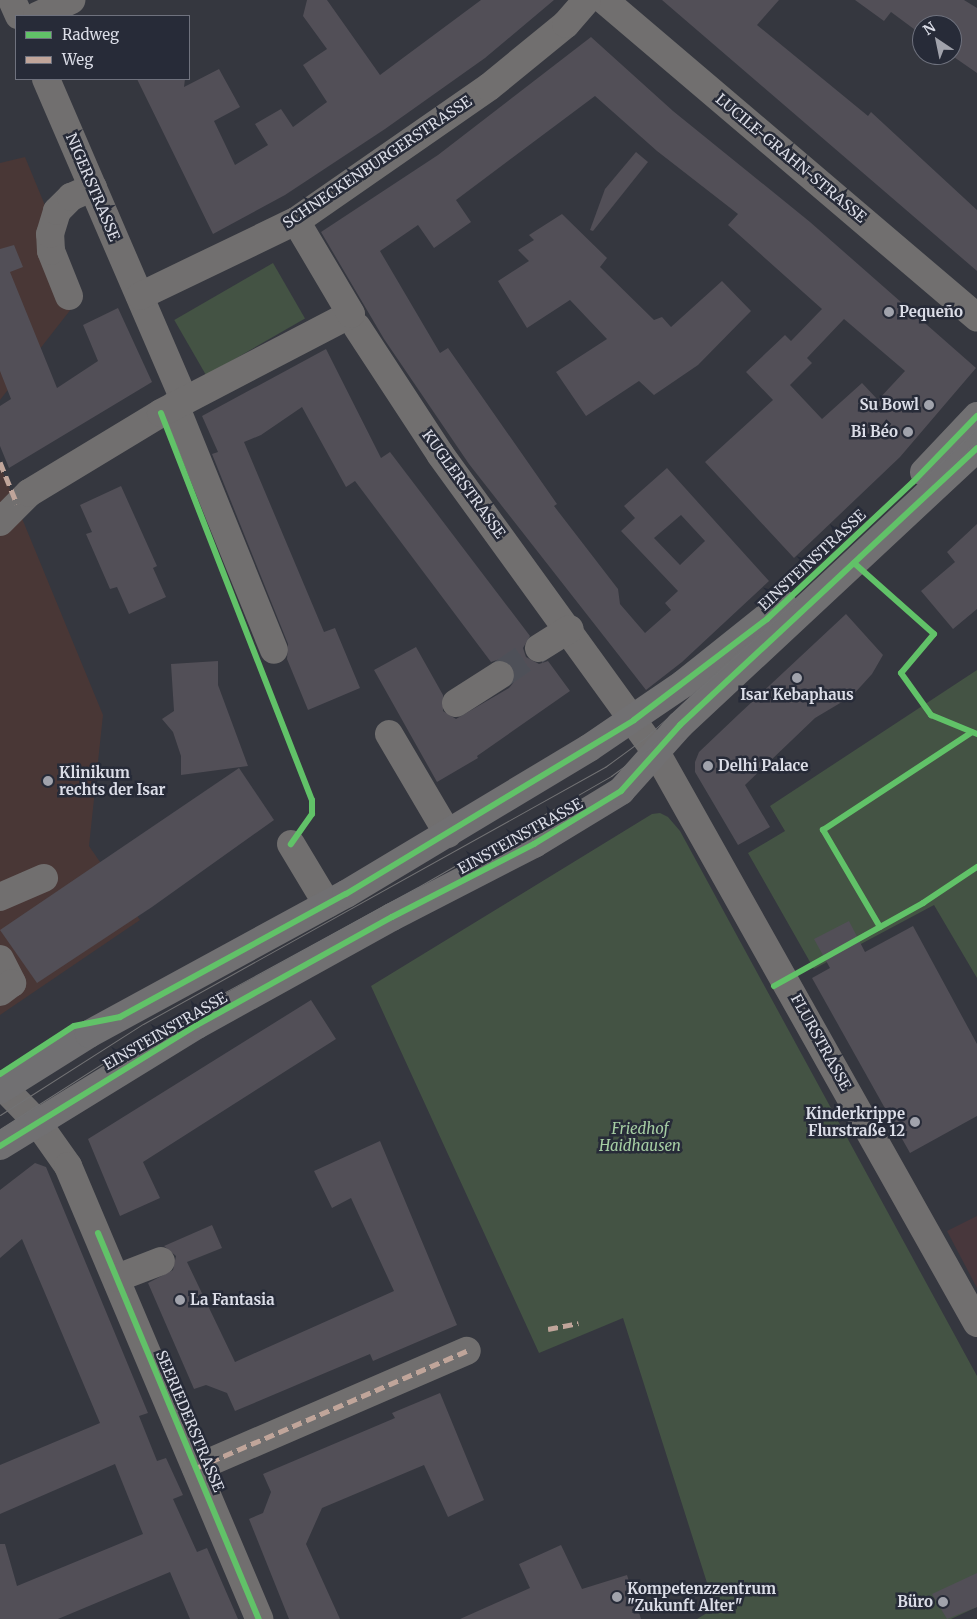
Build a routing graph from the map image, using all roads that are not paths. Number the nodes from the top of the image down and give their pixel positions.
1 (12, 0) edge
2 (71, 0) edge
3 (587, 0) edge
4 (604, 0) edge
5 (19, 15) edge
6 (39, 15) edge
7 (46, 80) edge
8 (93, 187) junction
9 (296, 221) junction
10 (69, 296) dead end
11 (140, 296) junction
12 (977, 318) edge
13 (354, 320) junction
14 (179, 403) junction
15 (977, 416) edge
16 (977, 448) edge
17 (0, 522) edge
18 (569, 629) junction
19 (539, 648) tunnel mouth
20 (274, 650) dead end
21 (500, 675) tunnel mouth
22 (456, 703) dead end
23 (389, 734) dead end
24 (645, 737) junction
25 (448, 834) junction
26 (291, 844) dead end
27 (44, 878) dead end
28 (0, 897) edge
29 (327, 904) junction
30 (0, 959) edge
31 (0, 992) edge
32 (1, 1087) edge
33 (37, 1122) junction
34 (0, 1146) edge
35 (161, 1261) dead end
36 (118, 1278) junction
37 (977, 1323) edge
38 (467, 1351) dead end
39 (196, 1468) junction
40 (259, 1619) edge

1 - 5 street
2 - 6 street
3 - 9 street, SCHNECKENBURGERSTRASSE
4 - 12 street, LUCILE-GRAHN-STRASSE
7 - 8 street, NIGERSTRASSE
8 - 10 street
8 - 11 street, NIGERSTRASSE
9 - 11 street, SCHNECKENBURGERSTRASSE
9 - 13 street, KUGLERSTRASSE
11 - 14 street
13 - 14 street
13 - 18 street, KUGLERSTRASSE
14 - 17 street
14 - 20 street
15 - 24 main road, EINSTEINSTRASSE
16 - 24 main road, EINSTEINSTRASSE
18 - 19 street
18 - 24 street, KUGLERSTRASSE
21 - 22 street
23 - 25 street
24 - 25 main road, EINSTEINSTRASSE
24 - 33 main road, EINSTEINSTRASSE
24 - 37 street, FLURSTRASSE
25 - 29 main road, EINSTEINSTRASSE
26 - 29 street
27 - 28 street
29 - 32 main road, EINSTEINSTRASSE
30 - 31 street
32 - 33 street, SEERIEDERSTRASSE
33 - 34 main road, EINSTEINSTRASSE
33 - 36 street, SEERIEDERSTRASSE
35 - 36 street
36 - 39 street, SEERIEDERSTRASSE
38 - 39 street, SEERIEDERSTRASSE
39 - 40 street, SEERIEDERSTRASSE

